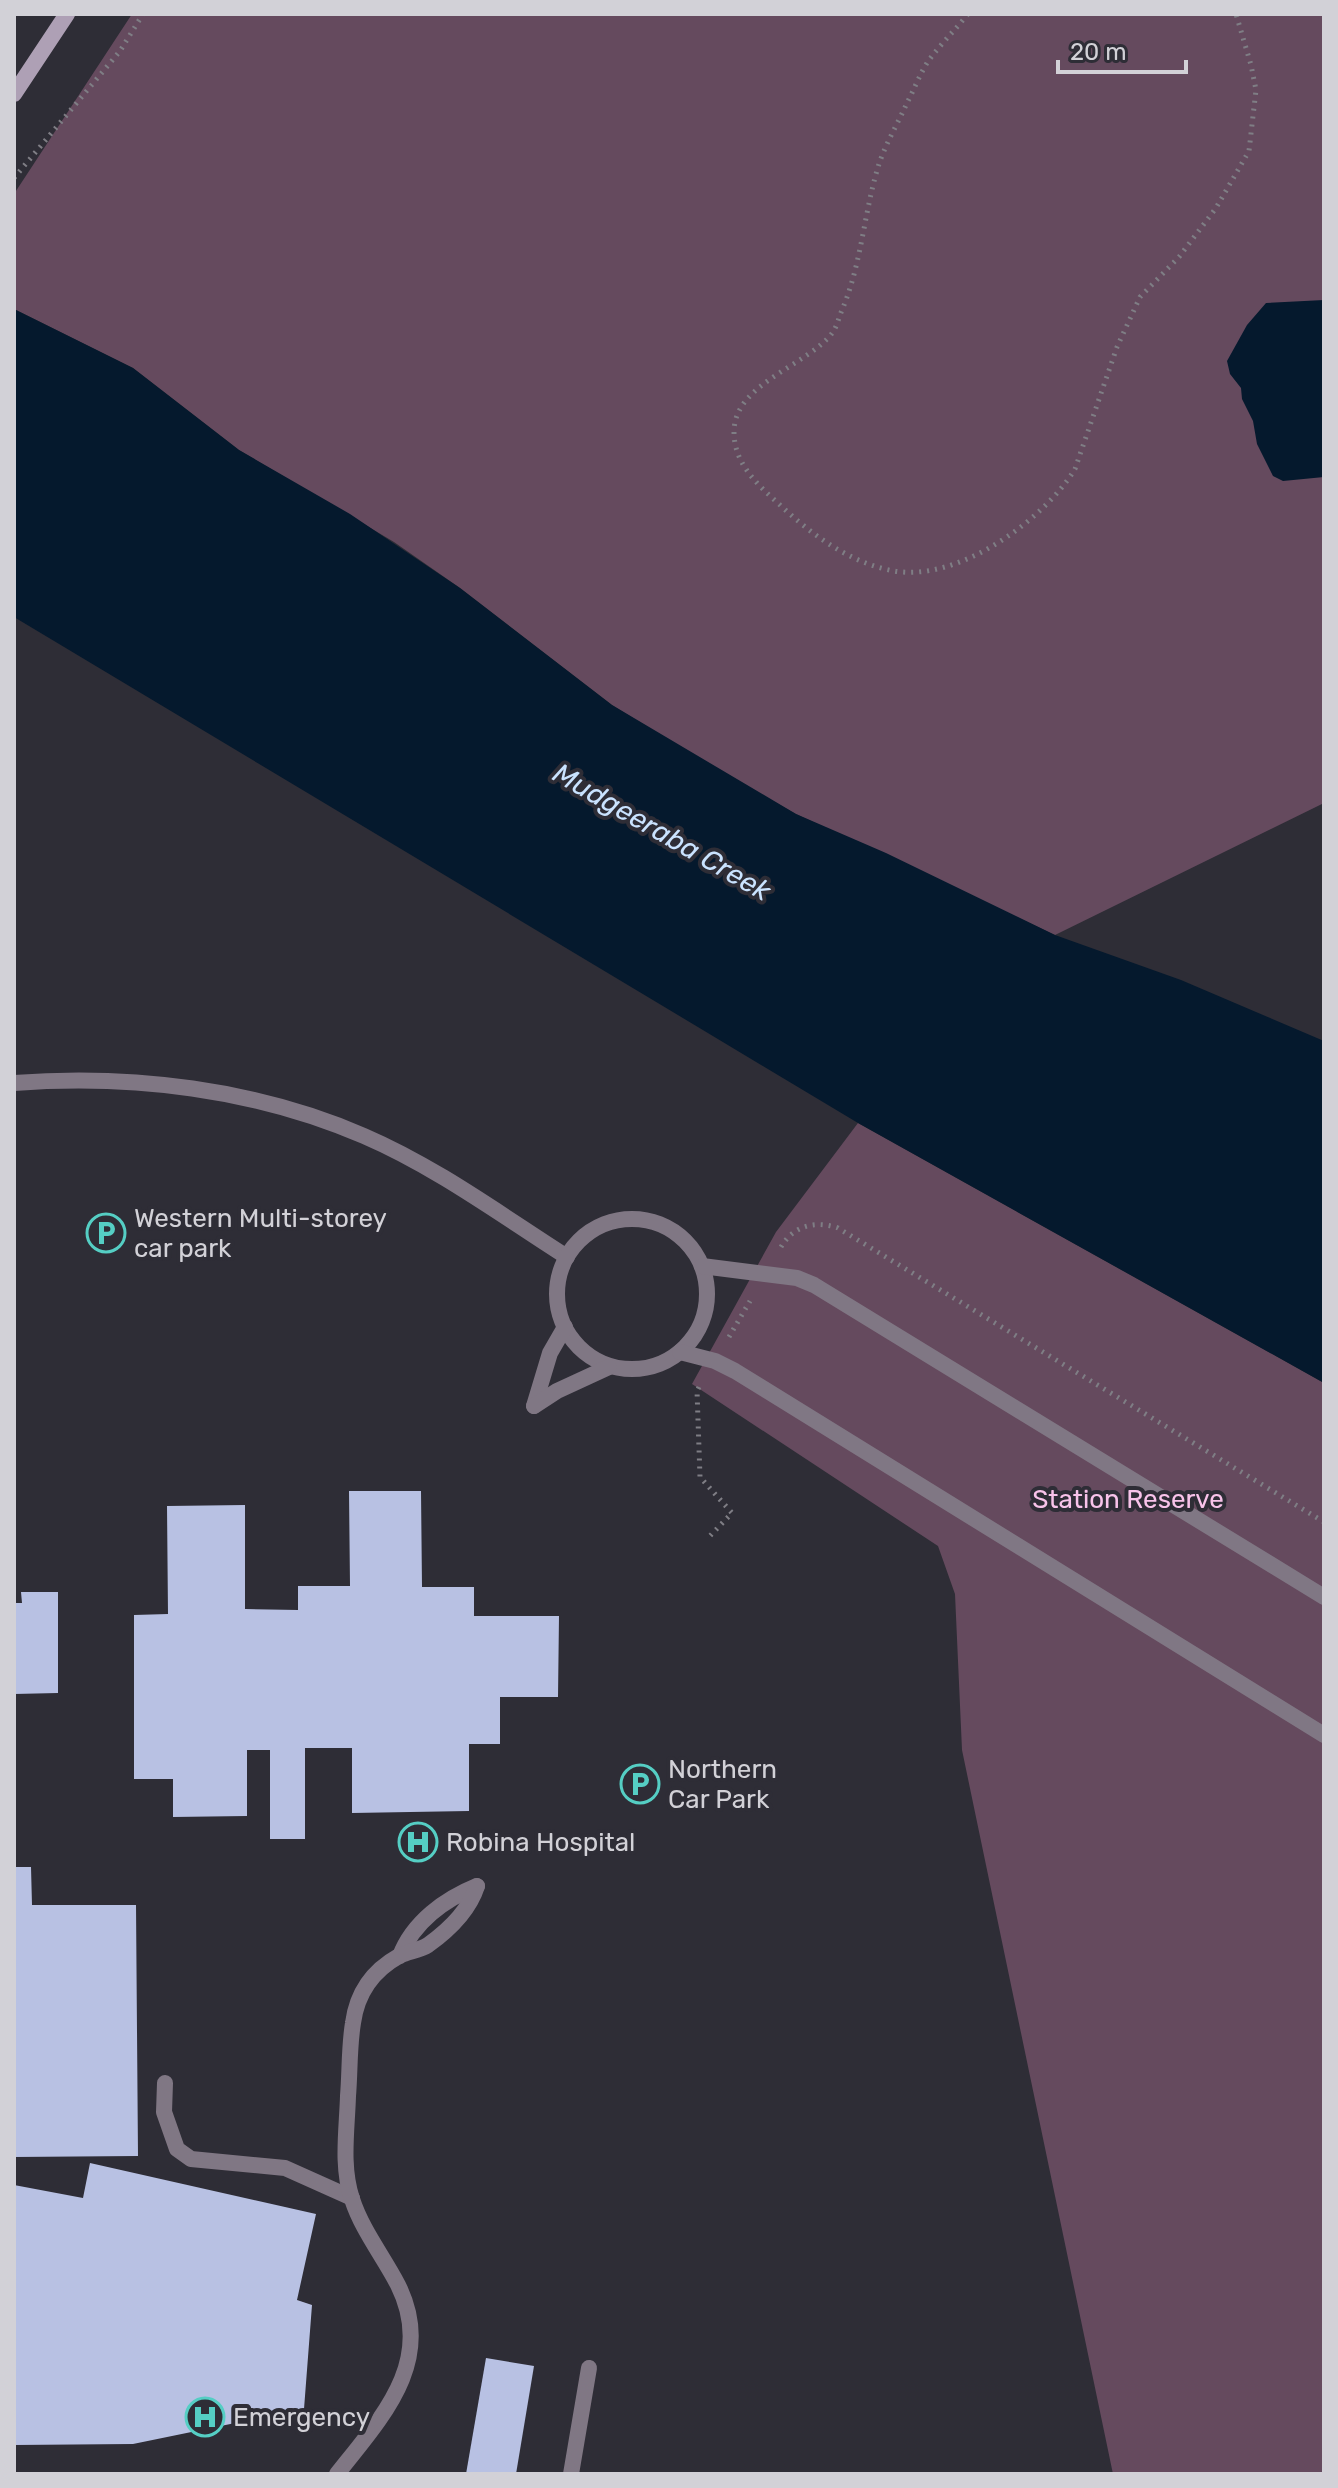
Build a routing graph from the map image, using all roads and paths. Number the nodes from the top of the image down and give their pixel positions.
1 (67, 14) edge
2 (143, 14) edge
3 (968, 14) edge
4 (1236, 14) edge
5 (14, 94) edge
6 (14, 178) edge
7 (14, 1083) edge
8 (567, 1257) junction
9 (702, 1266) junction
10 (565, 1327) junction
11 (680, 1352) junction
12 (609, 1367) junction
13 (697, 1427) dead end
14 (708, 1538) dead end
15 (1324, 1597) edge
16 (1324, 1735) edge
17 (400, 1956) junction
18 (165, 2083) dead end
19 (352, 2198) junction
20 (589, 2368) dead end
21 (337, 2474) edge
22 (571, 2474) edge

1 - 5 main road
2 - 6 path
3 - 4 path
7 - 8 lane
8 - 9 lane
8 - 10 lane
9 - 11 lane
9 - 15 lane
10 - 12 lane
10 - 12 lane
11 - 12 lane
11 - 16 lane
13 - 14 path
17 - 17 lane
17 - 19 lane
18 - 19 lane
19 - 21 lane
20 - 22 lane

